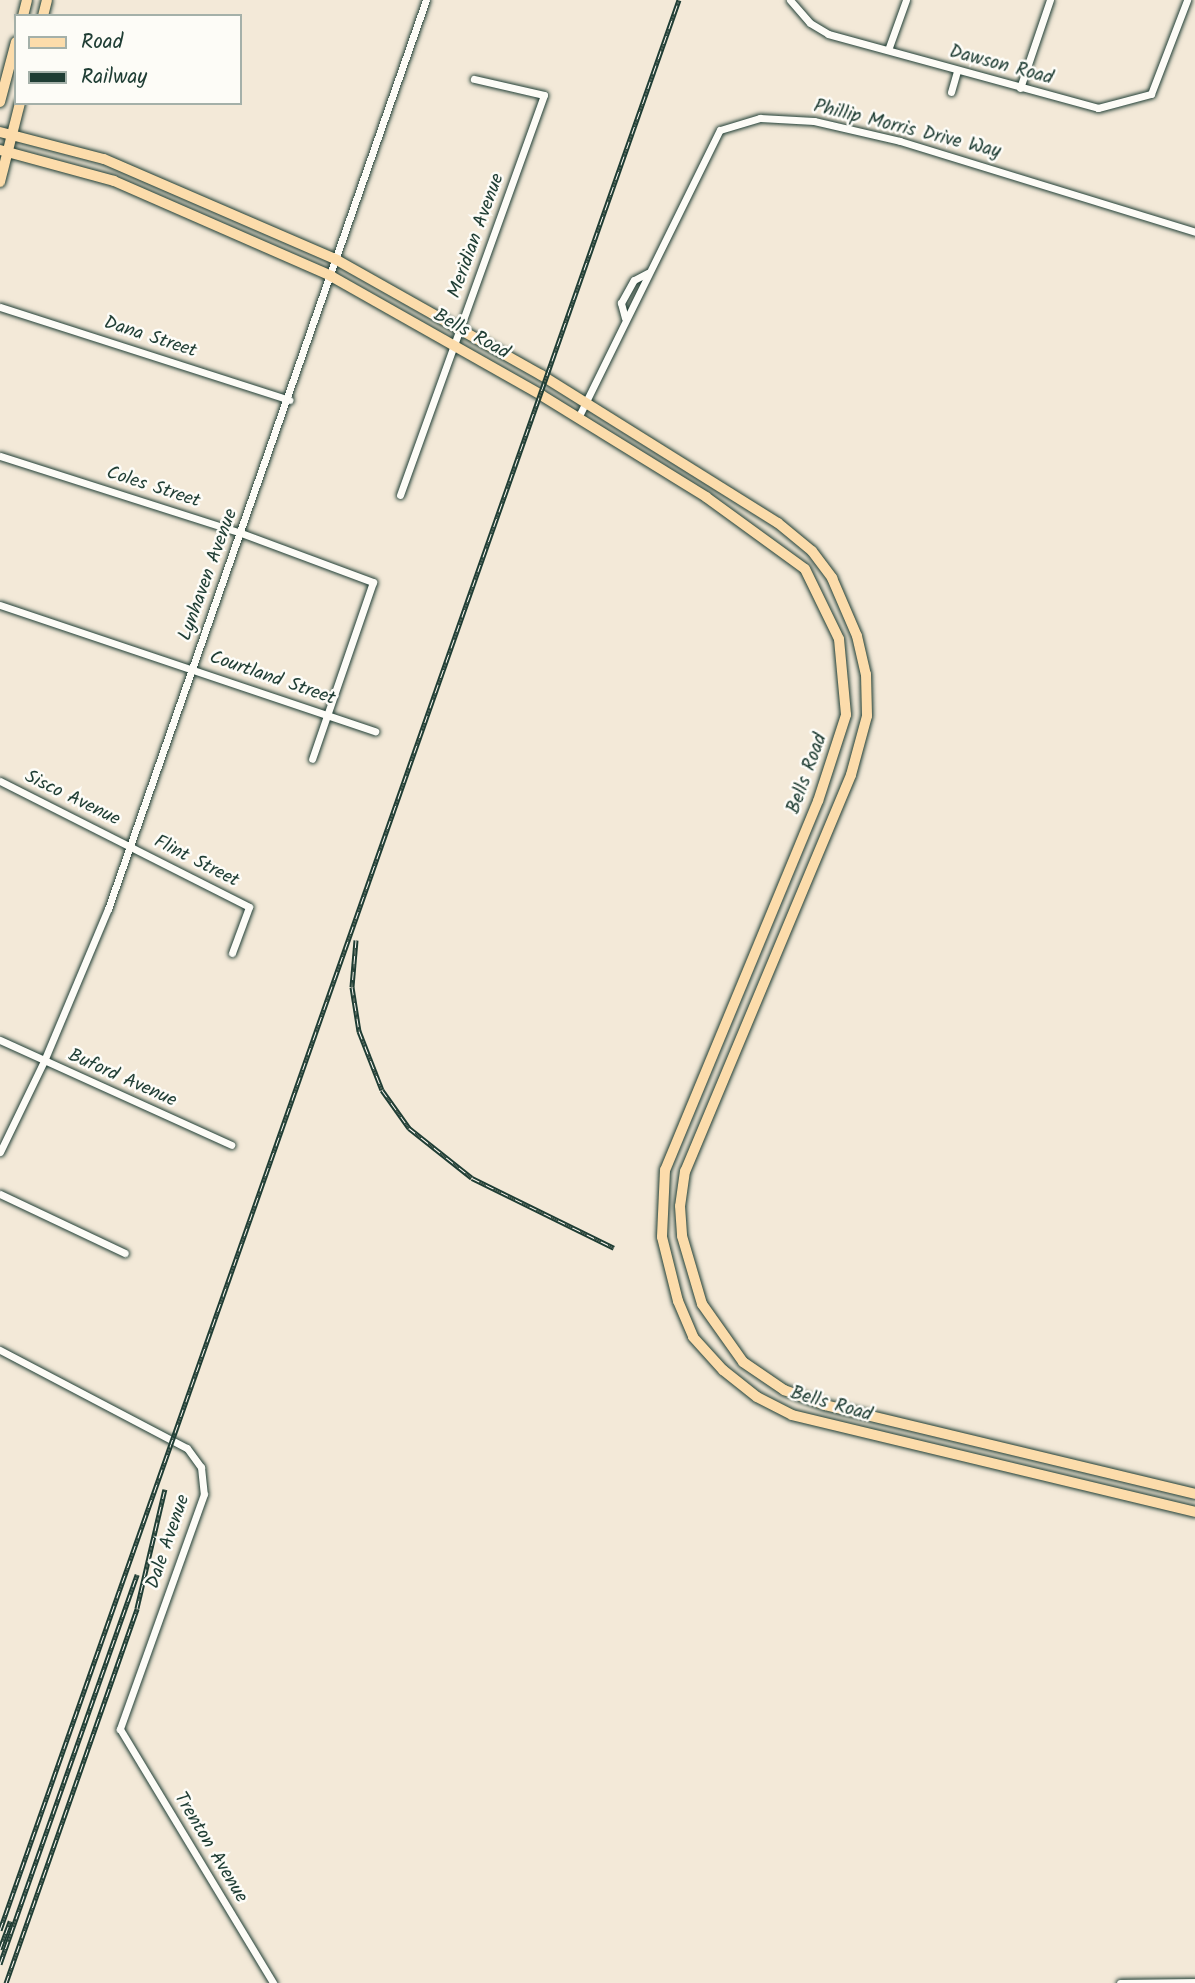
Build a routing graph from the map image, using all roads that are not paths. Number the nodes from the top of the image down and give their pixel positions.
1 (426, 0) edge
2 (790, 0) edge
3 (906, 0) edge
4 (1050, 0) edge
5 (1187, 0) edge
6 (14, 50) edge
7 (892, 51) junction
8 (957, 71) junction
9 (474, 79) dead end
10 (1020, 88) junction
11 (951, 92) dead end
12 (0, 102) edge
13 (20, 105) edge
14 (0, 132) edge
15 (12, 135) junction
16 (4, 151) edge
17 (0, 182) edge
18 (1195, 232) edge
19 (337, 260) junction
20 (331, 276) junction
21 (0, 307) edge
22 (460, 329) junction
23 (454, 346) junction
24 (289, 400) junction
25 (585, 402) junction
26 (578, 418) junction
27 (0, 456) edge
28 (716, 484) junction
29 (400, 495) dead end
30 (706, 497) junction
31 (241, 533) junction
32 (0, 605) edge
33 (192, 668) junction
34 (329, 715) junction
35 (375, 731) dead end
36 (312, 759) dead end
37 (0, 781) edge
38 (129, 845) junction
39 (794, 859) junction
40 (811, 867) junction
41 (232, 953) dead end
42 (0, 1040) edge
43 (44, 1061) junction
44 (697, 1092) junction
45 (715, 1099) junction
46 (231, 1145) dead end
47 (0, 1152) edge
48 (0, 1194) edge
49 (125, 1253) dead end
50 (0, 1350) edge
51 (908, 1425) junction
52 (904, 1443) junction
53 (1166, 1487) junction
54 (1195, 1494) edge
55 (1163, 1505) junction
56 (1195, 1513) edge
57 (120, 1730) joint
58 (1195, 1982) edge
59 (273, 1983) edge
60 (1120, 1983) edge
61 (1126, 1983) edge

1 - 19 street, Lynhaven Avenue
2 - 7 street, Dawson Road
3 - 7 street
4 - 10 street
5 - 10 street, Dawson Road
6 - 12 main road
7 - 8 street, Dawson Road
8 - 10 street, Dawson Road
8 - 11 street
9 - 22 street, Meridian Avenue
13 - 15 main road
14 - 15 main road, Bells Road
15 - 16 main road
15 - 19 main road, Bells Road
16 - 17 main road
16 - 20 main road, Bells Road
18 - 25 street, Phillip Morris Drive Way
19 - 20 street, Lynhaven Avenue
19 - 22 main road, Bells Road
20 - 23 main road, Bells Road
20 - 24 street, Lynhaven Avenue
21 - 24 street, Dana Street
22 - 23 street, Meridian Avenue
22 - 25 main road, Bells Road
23 - 26 main road, Bells Road
23 - 29 street, Meridian Avenue
24 - 31 street, Lynhaven Avenue
25 - 26 street, Phillip Morris Drive Way
25 - 28 main road, Bells Road
26 - 30 main road, Bells Road
27 - 31 street, Coles Street
28 - 30 main road
28 - 40 main road, Bells Road
30 - 39 main road, Bells Road
31 - 33 street, Lynhaven Avenue
31 - 34 street, Coles Street
32 - 33 street, Courtland Street
33 - 34 street, Courtland Street
33 - 38 street, Lynhaven Avenue
34 - 35 street, Courtland Street
34 - 36 street
37 - 38 street, Sisco Avenue
38 - 41 street, Flint Street
38 - 43 street, Lynhaven Avenue
39 - 40 main road
39 - 44 main road, Bells Road
40 - 45 main road, Bells Road
42 - 43 street, Buford Avenue
43 - 46 street, Buford Avenue
43 - 47 street, Lynhaven Avenue
44 - 45 main road
44 - 52 main road, Bells Road
45 - 51 main road, Bells Road
48 - 49 street
50 - 57 street, Dale Avenue
51 - 52 main road
51 - 53 main road, Bells Road
52 - 55 main road, Bells Road
53 - 54 main road, Bells Road
53 - 55 main road
55 - 56 main road, Bells Road
57 - 59 street, Trenton Avenue
58 - 61 street
60 - 61 street

